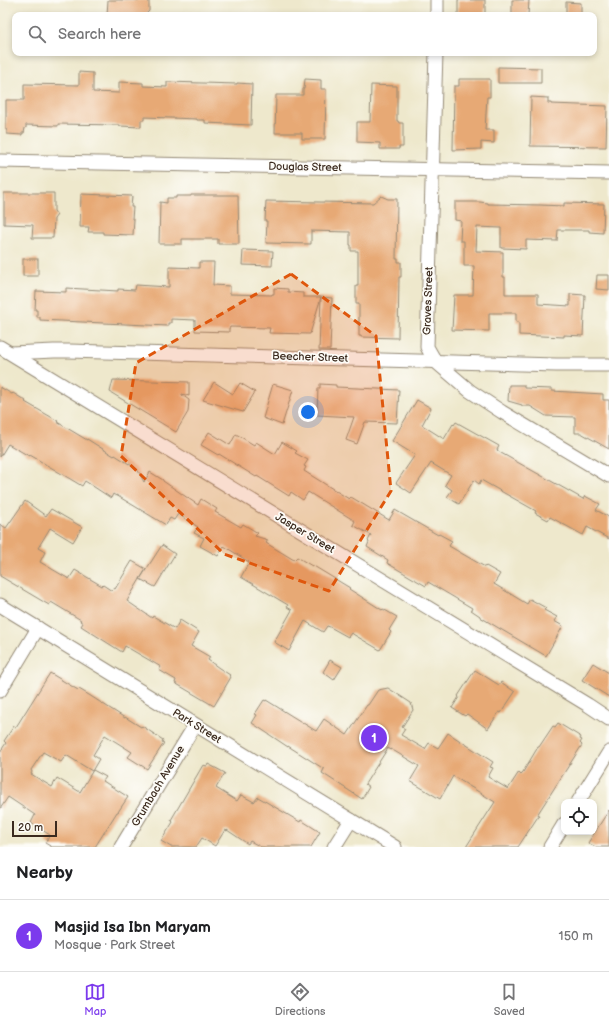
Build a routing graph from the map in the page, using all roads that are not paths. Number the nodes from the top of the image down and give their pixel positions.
1 (437, 0) edge
2 (437, 12) edge
3 (436, 56) edge
4 (0, 161) edge
5 (432, 169) junction
6 (609, 173) edge
7 (5, 350) edge
8 (435, 361) junction
9 (609, 365) edge
10 (609, 476) edge
11 (0, 605) edge
12 (38, 628) junction
13 (0, 691) edge
14 (609, 719) edge
15 (195, 725) junction
16 (609, 752) edge
17 (580, 799) edge
18 (351, 820) junction
19 (561, 829) edge
20 (121, 847) edge
21 (334, 847) edge
22 (395, 847) edge
23 (550, 847) edge

1 - 2 street
3 - 5 street, Graves Street
4 - 5 street, Douglas Street
5 - 6 street, Douglas Street
5 - 8 street, Graves Street
7 - 8 street, Beecher Street
7 - 14 street, Jasper Street
8 - 9 street, Beecher Street
8 - 10 street, Graves Street
11 - 12 street, Park Street
12 - 13 street
12 - 15 street, Park Street
15 - 18 street, Park Street
15 - 20 street, Grumbach Avenue
16 - 17 street
18 - 21 street
18 - 22 street, Park Street
19 - 23 street

